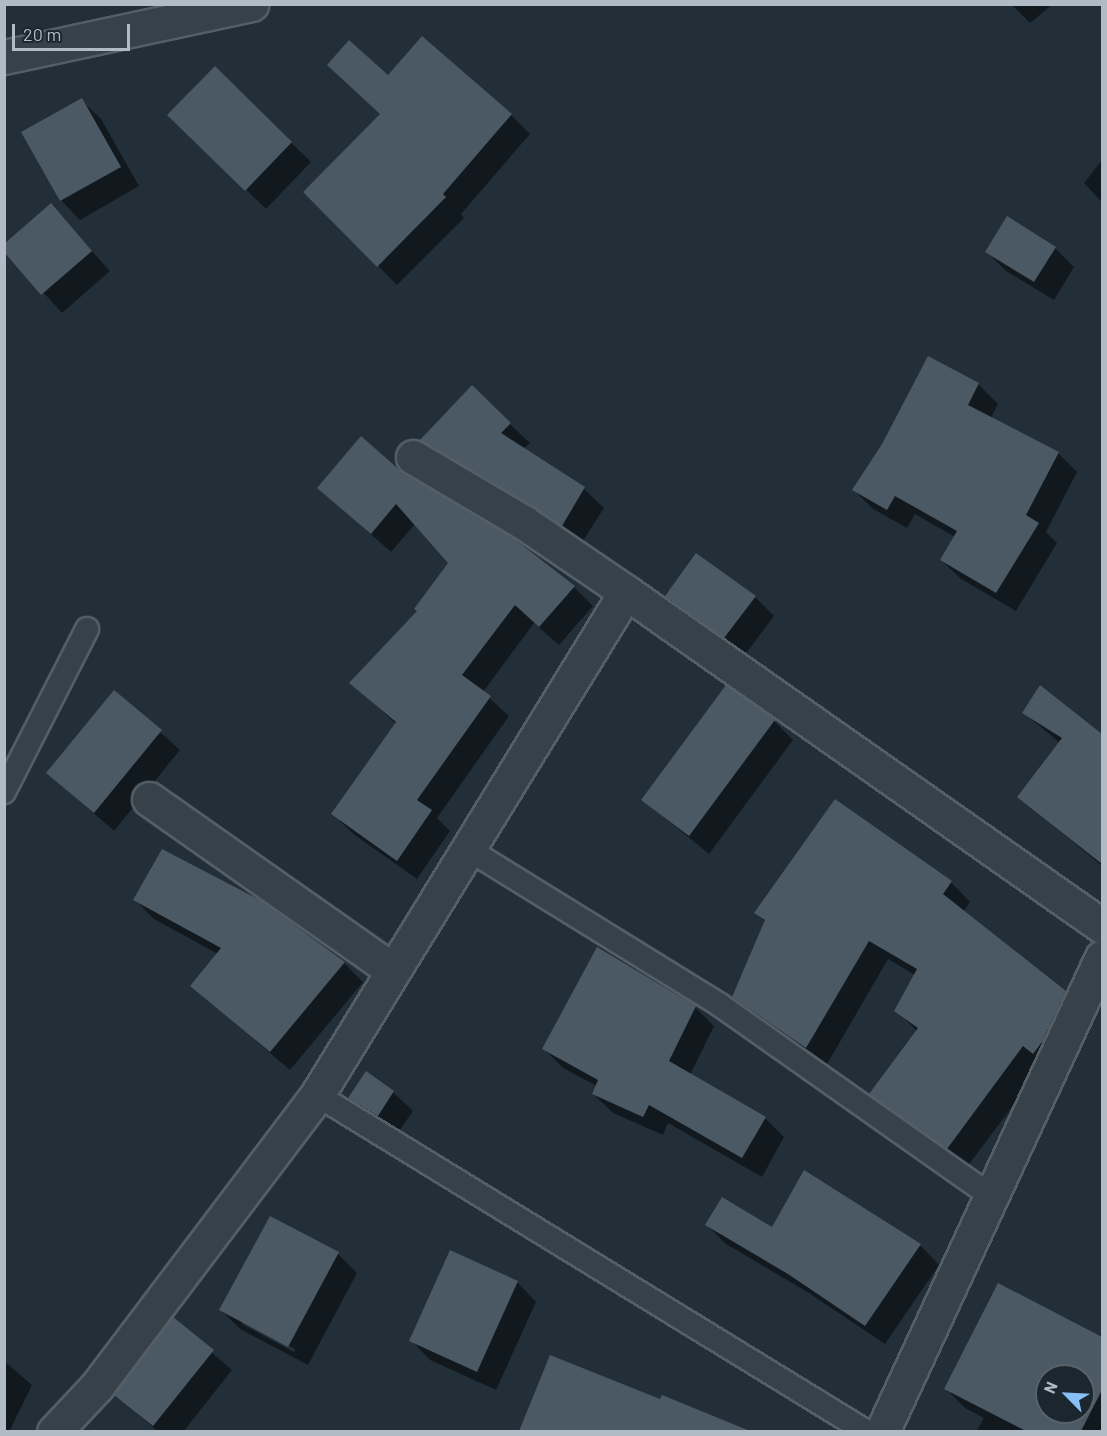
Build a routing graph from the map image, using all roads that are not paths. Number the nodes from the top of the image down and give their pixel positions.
1 (251, 4) edge
2 (201, 10) edge
3 (4, 57) edge
4 (413, 457) dead end
5 (627, 592) junction
6 (87, 629) dead end
7 (4, 792) edge
8 (149, 799) dead end
9 (466, 848) junction
10 (1102, 926) edge
11 (1102, 957) edge
12 (391, 969) junction
13 (317, 1095) junction
14 (992, 1197) junction
15 (54, 1431) edge
16 (867, 1431) edge
17 (882, 1431) edge

1 - 2 street
2 - 3 street
4 - 5 street
5 - 9 street
5 - 10 street
6 - 7 lane
8 - 12 street
9 - 12 street
9 - 14 lane
11 - 14 street
12 - 13 street
13 - 15 street
13 - 16 lane
14 - 17 street

